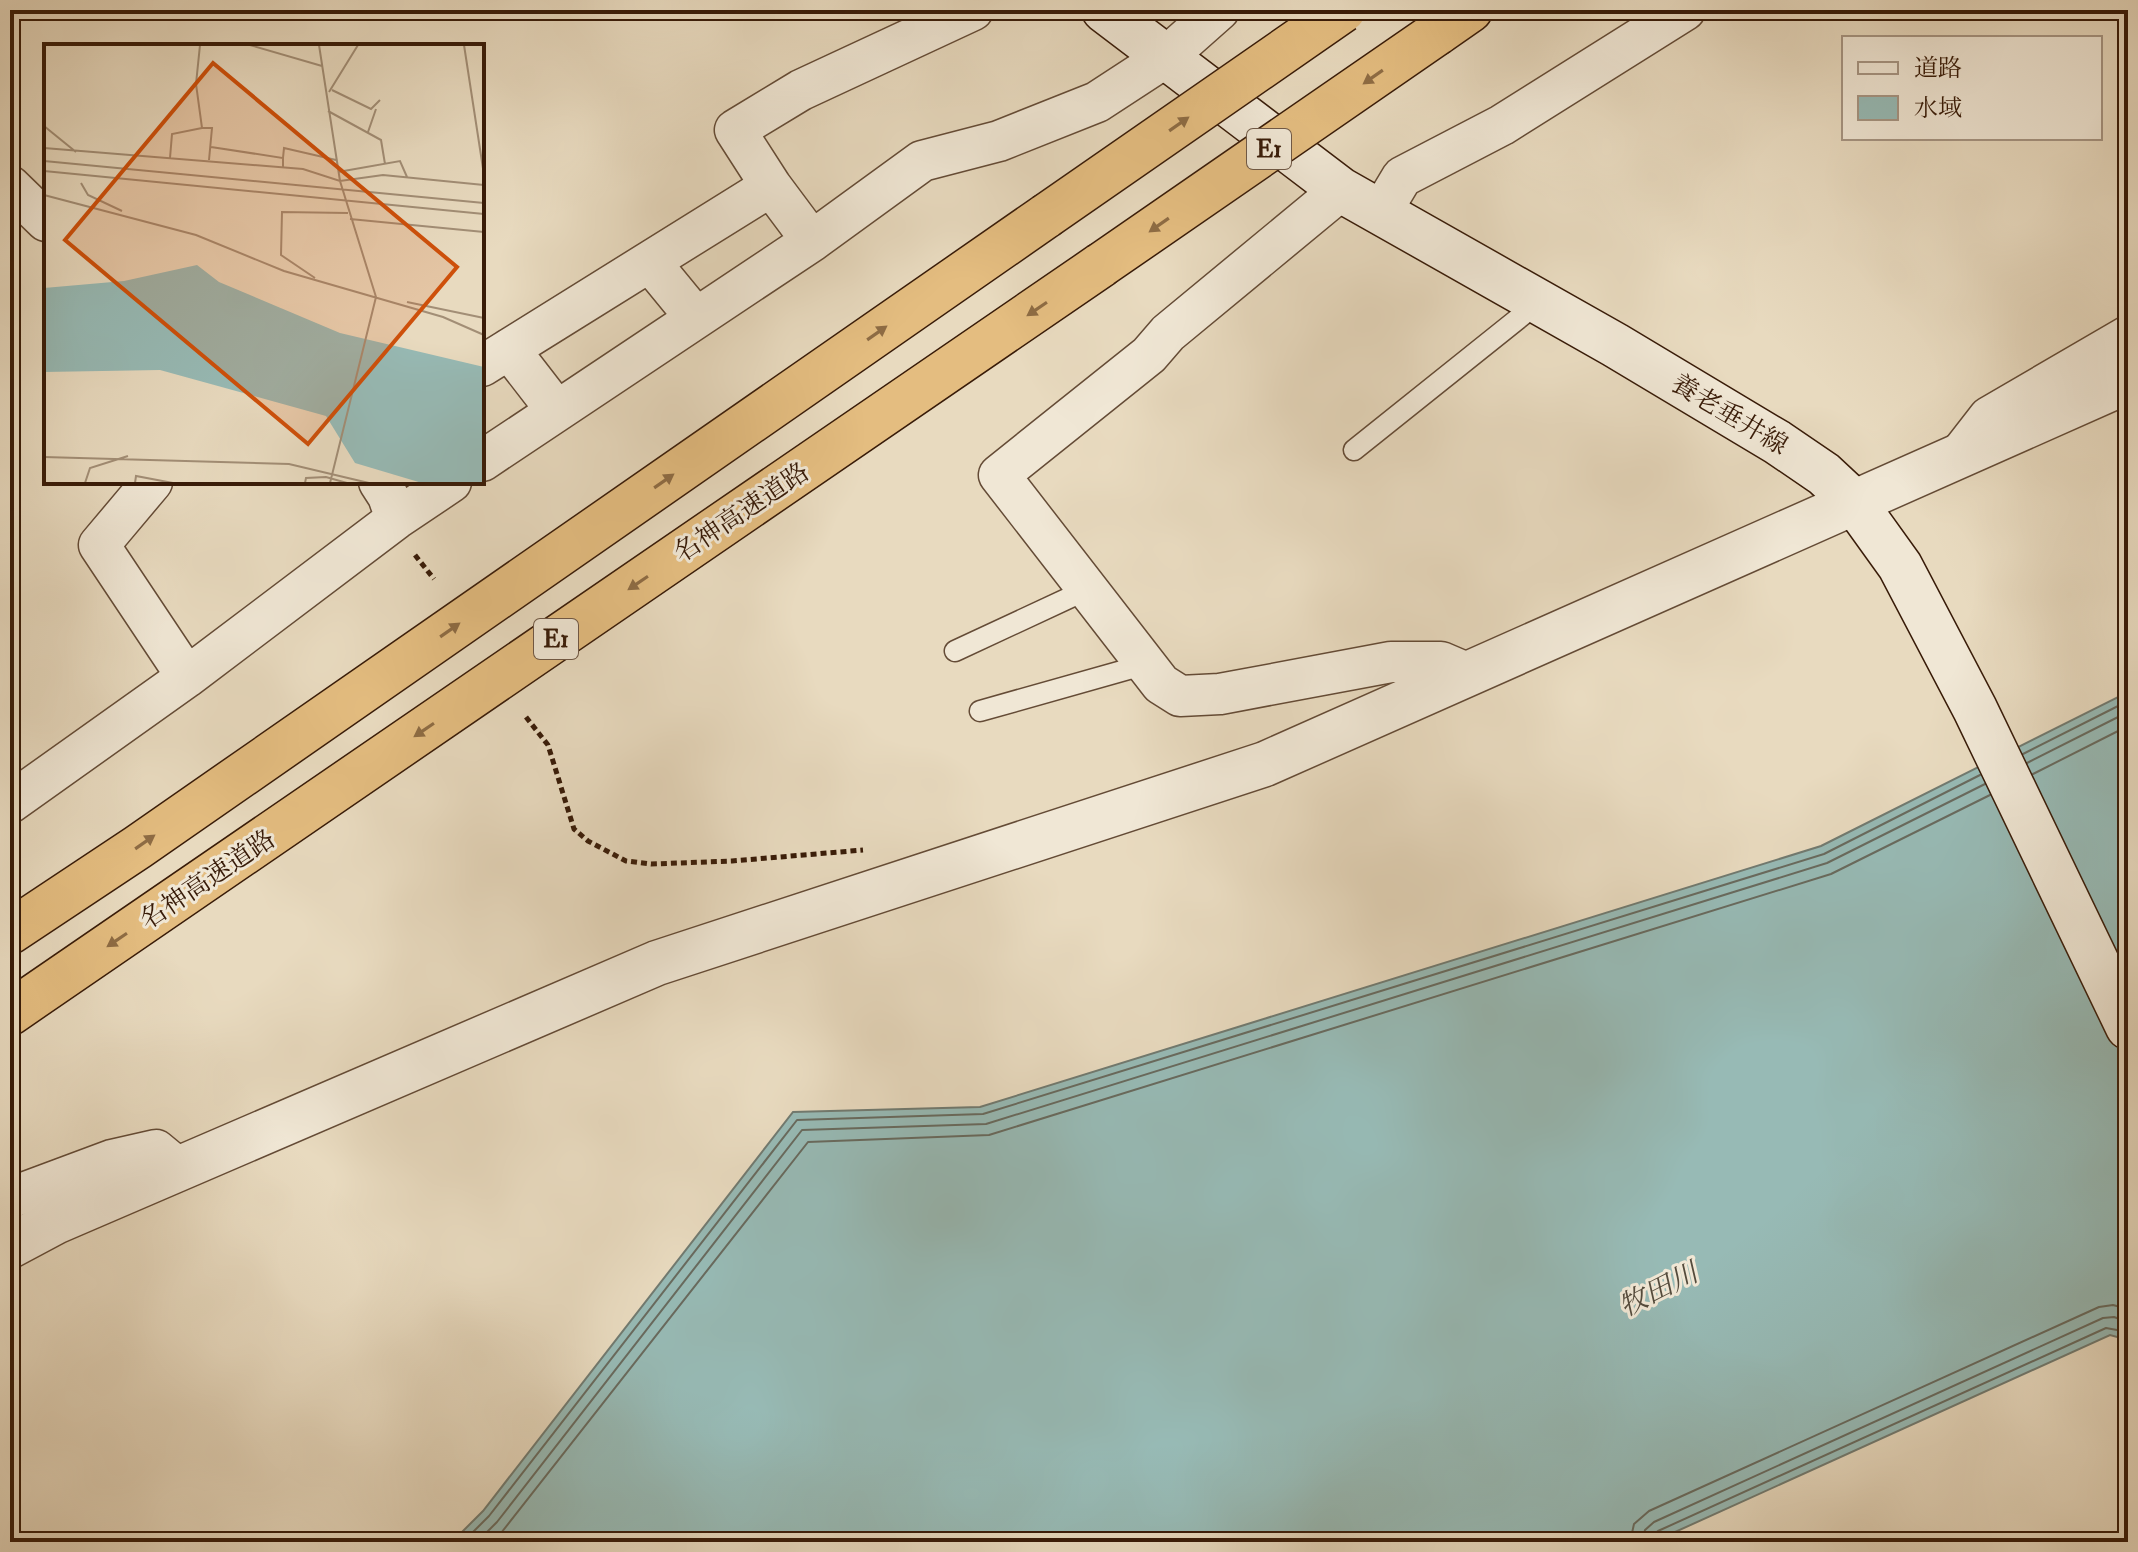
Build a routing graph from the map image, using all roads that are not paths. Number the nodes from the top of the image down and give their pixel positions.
1 (973, 10) edge
2 (1219, 10) edge
3 (1343, 10) edge
4 (1685, 10) edge
5 (1116, 13) edge
6 (1454, 22) edge
7 (1166, 57) junction
8 (10, 186) edge
9 (771, 186) junction
10 (1341, 190) junction
11 (1381, 212) junction
12 (44, 219) edge
13 (812, 241) junction
14 (650, 262) junction
15 (1539, 302) junction
16 (696, 318) junction
17 (2128, 336) edge
18 (496, 357) edge
19 (2128, 381) edge
20 (557, 411) junction
21 (1354, 450) dead end
22 (1961, 453) junction
23 (484, 460) edge
24 (150, 484) edge
25 (380, 484) edge
26 (448, 484) edge
27 (1854, 502) junction
28 (396, 519) junction
29 (1086, 590) junction
30 (955, 651) dead end
31 (1143, 662) junction
32 (1469, 674) junction
33 (187, 677) junction
34 (980, 711) dead end
35 (10, 803) edge
36 (10, 932) edge
37 (10, 1013) edge
38 (2128, 1027) edge
39 (179, 1169) junction
40 (10, 1198) edge
41 (10, 1246) edge

1 - 9 street
2 - 7 street
36 -> 3 highway, E1, bridge
4 - 11 street
5 - 7 street, 養老垂井線
6 -> 37 highway, 名神高速道路 / E1, bridge
7 - 10 street, 養老垂井線
7 - 13 street
8 - 12 street
9 - 13 street
9 - 14 street
10 - 11 street, 養老垂井線
10 - 29 street
11 - 15 street, 養老垂井線
13 - 16 street
14 - 16 street
14 - 18 street
15 - 21 lane
15 - 27 street, 養老垂井線
16 - 20 street
17 - 22 street
18 - 20 street
19 - 22 street
20 - 23 street
22 - 27 street
24 - 33 street
25 - 28 street
26 - 28 street
27 - 32 street
27 - 38 street, 養老垂井線
28 - 33 street
29 - 30 lane
29 - 31 street
31 - 32 street
31 - 34 lane
32 - 39 street
33 - 35 street
39 - 40 street
39 - 41 street

